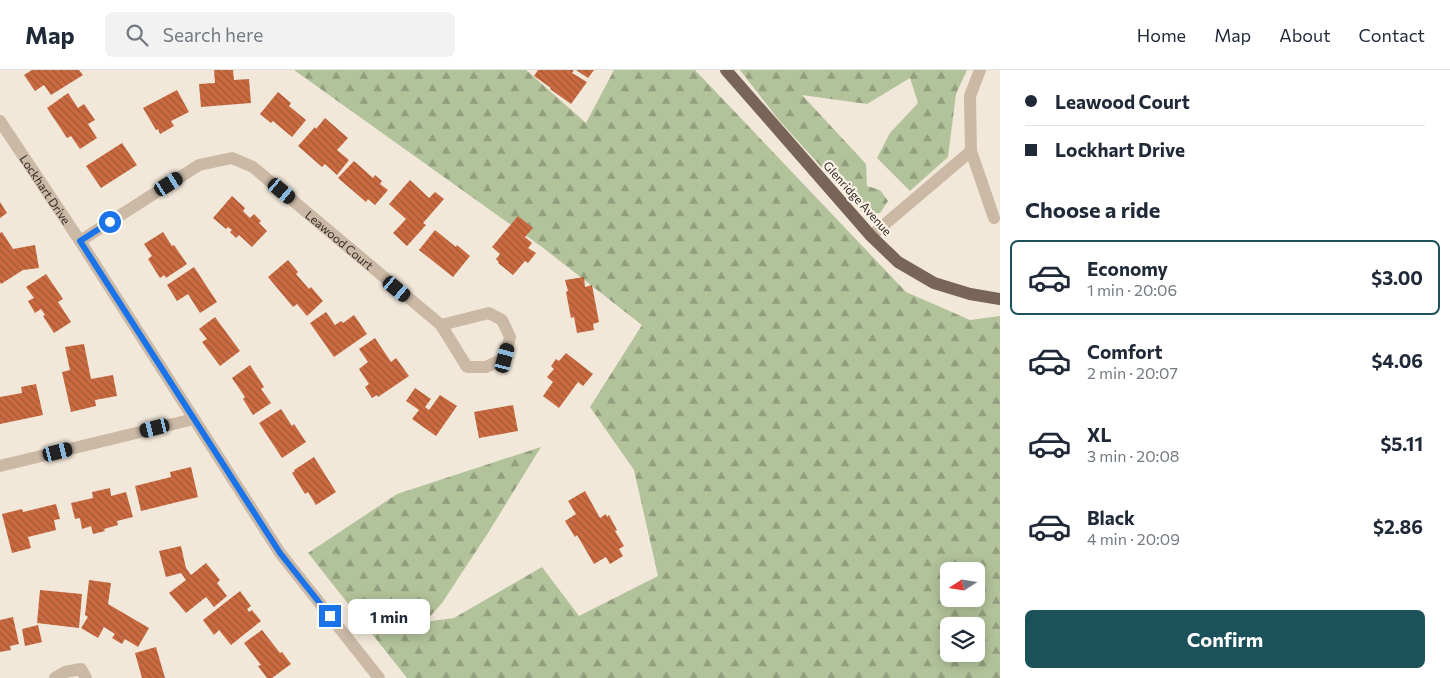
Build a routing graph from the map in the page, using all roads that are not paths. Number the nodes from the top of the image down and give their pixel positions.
1 (726, 70) edge
2 (980, 70) edge
3 (0, 121) edge
4 (972, 151) junction
5 (994, 218) dead end
6 (872, 236) junction
7 (80, 241) junction
8 (1000, 299) edge
9 (441, 325) junction
10 (194, 419) junction
11 (0, 466) edge
12 (55, 678) edge
13 (86, 678) edge
14 (379, 678) edge

1 - 6 main road, Glenridge Avenue
2 - 4 street
3 - 7 street, Lockhart Drive
4 - 5 street
4 - 6 street
6 - 8 main road, Glenridge Avenue
7 - 9 street, Leawood Court
7 - 10 street, Lockhart Drive
9 - 9 street, Leawood Court
10 - 11 street
10 - 14 street, Lockhart Drive
12 - 13 street

